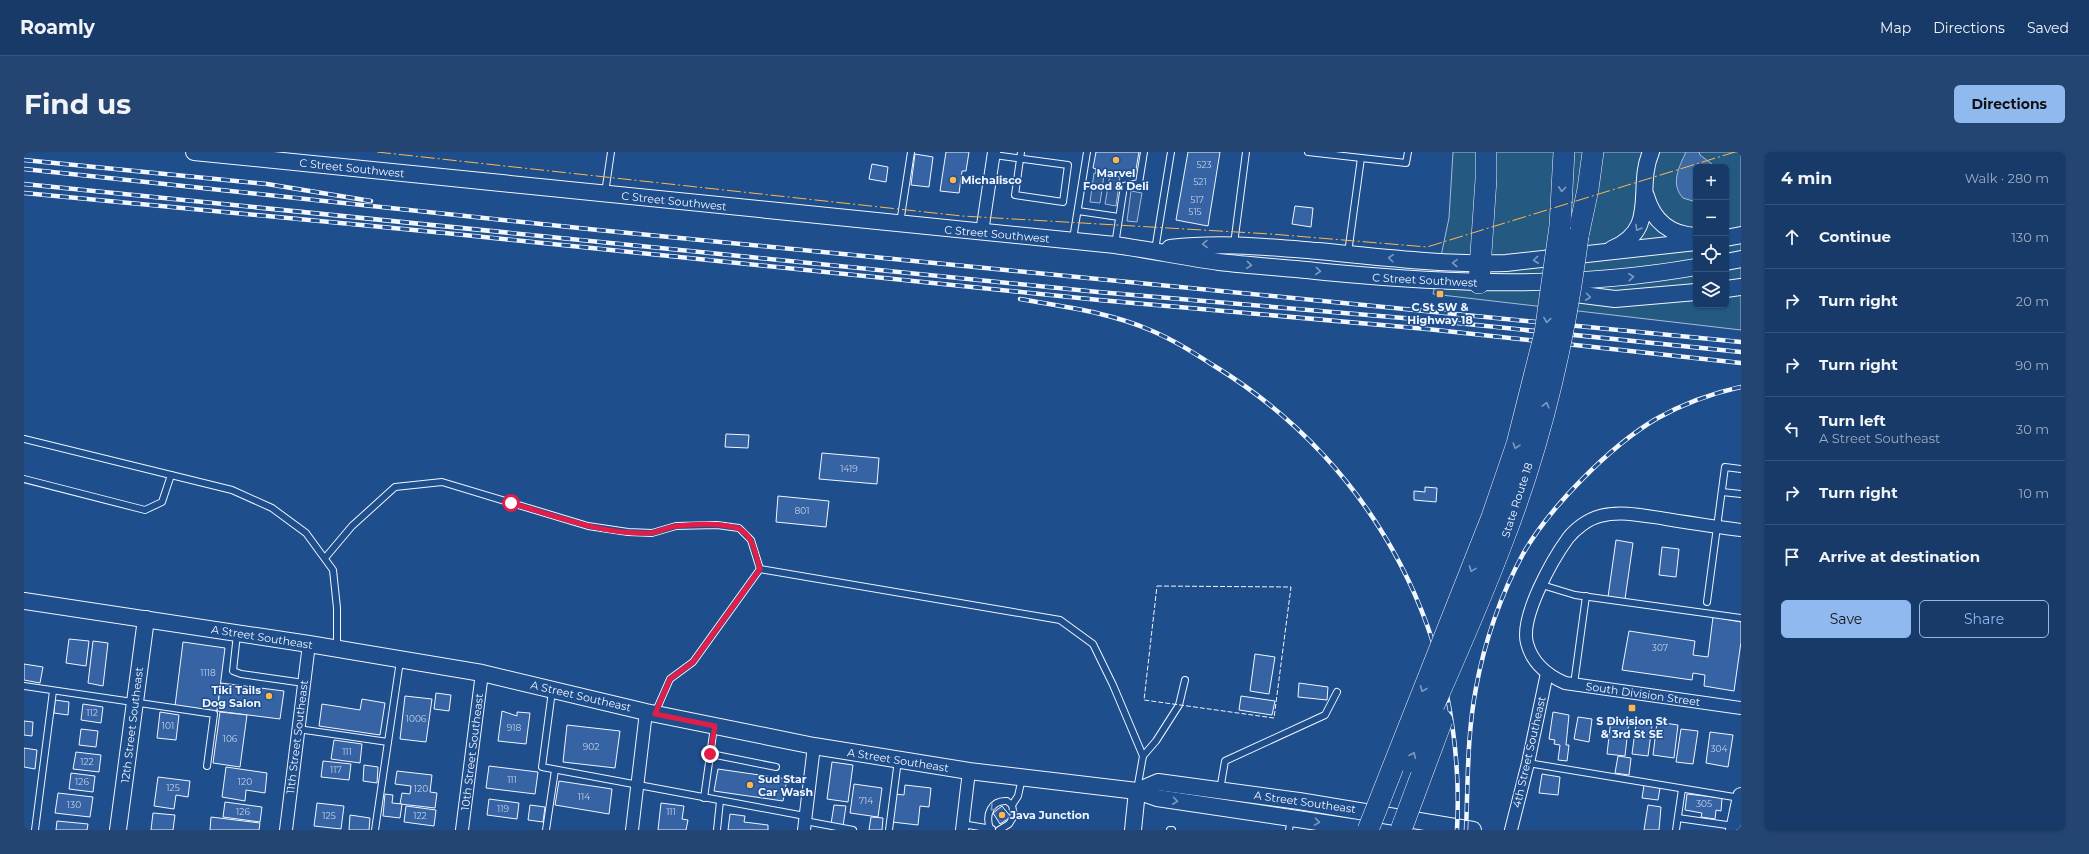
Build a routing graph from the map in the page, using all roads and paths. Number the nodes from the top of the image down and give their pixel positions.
1 (194, 152) edge
2 (611, 152) edge
3 (910, 152) edge
4 (1087, 152) edge
5 (1144, 152) edge
6 (1172, 152) edge
7 (1246, 152) edge
8 (1308, 152) edge
9 (1408, 152) edge
10 (1486, 152) edge
11 (1564, 152) edge
12 (1584, 152) edge
13 (1593, 152) edge
14 (1651, 152) edge
15 (994, 153) edge
16 (228, 154) edge
17 (1021, 155) edge
18 (1361, 158) junction
19 (1645, 190) junction
20 (605, 194) junction
21 (1078, 211) junction
22 (1119, 217) junction
23 (900, 224) junction
24 (1569, 231) junction
25 (982, 232) junction
26 (1693, 236) edge
27 (1073, 241) junction
28 (1693, 242) edge
29 (1234, 244) junction
30 (1115, 245) junction
31 (1155, 250) junction
32 (1603, 253) junction
33 (1348, 254) junction
34 (1741, 260) edge
35 (1729, 262) edge
36 (1693, 267) edge
37 (1480, 273) junction
38 (1508, 284) junction
39 (1741, 287) edge
40 (1729, 289) edge
41 (1693, 292) edge
42 (24, 439) edge
43 (1741, 469) edge
44 (171, 475) junction
45 (24, 479) edge
46 (1722, 492) junction
47 (1741, 494) edge
48 (1718, 527) junction
49 (1741, 530) edge
50 (325, 558) junction
51 (760, 569) junction
52 (1542, 585) junction
53 (1586, 596) junction
54 (24, 601) edge
55 (1707, 602) dead end
56 (1741, 618) edge
57 (146, 619) junction
58 (1469, 627) junction
59 (237, 633) junction
60 (309, 644) junction
61 (337, 648) junction
62 (400, 659) junction
63 (482, 673) junction
64 (1547, 673) junction
65 (1185, 680) dead end
66 (304, 683) junction
67 (1574, 684) junction
68 (24, 686) edge
69 (53, 690) junction
70 (552, 690) junction
71 (1337, 692) dead end
72 (135, 702) junction
73 (1741, 708) edge
74 (651, 713) junction
75 (715, 726) junction
76 (298, 729) junction
77 (388, 742) junction
78 (814, 746) junction
79 (710, 754) junction
80 (1143, 756) junction
81 (898, 760) junction
82 (1528, 763) junction
83 (207, 766) dead end
84 (776, 767) dead end
85 (554, 770) junction
86 (968, 771) junction
87 (1022, 777) junction
88 (637, 785) junction
89 (1682, 789) junction
90 (1220, 790) junction
91 (1137, 791) junction
92 (1741, 797) edge
93 (704, 798) junction
94 (720, 801) junction
95 (1012, 805) junction
96 (1678, 818) junction
97 (805, 822) edge
98 (1290, 824) edge
99 (962, 827) edge
100 (1735, 828) edge
101 (995, 829) edge
102 (35, 830) edge
103 (118, 830) edge
104 (286, 830) edge
105 (375, 830) edge
106 (462, 830) edge
107 (546, 830) edge
108 (632, 830) edge
109 (717, 830) edge
110 (853, 830) edge
111 (889, 830) edge
112 (1132, 830) edge
113 (1369, 830) edge
114 (1383, 830) edge
115 (1402, 830) edge
116 (1473, 830) edge
117 (1511, 830) edge
118 (1676, 830) edge

1 - 16 main road, C Street Southwest
2 - 20 lane
3 - 23 lane
4 - 21 lane
5 - 22 lane
6 - 31 lane
7 - 29 lane
8 - 18 lane
9 - 18 lane
10 - 37 highway
11 -> 24 highway, State Route 18
12 - 24 highway, State Route 18
13 - 24 highway
14 - 19 main road
15 - 17 lane
15 - 25 street
16 - 20 main road, C Street Southwest
17 - 17 lane
18 - 33 lane
19 - 26 main road
19 -> 32 main road
20 - 23 main road, C Street Southwest
21 - 22 lane
21 - 27 lane
22 - 30 lane
23 - 25 main road, C Street Southwest
58 -> 24 highway, State Route 18, bridge
24 -> 113 highway, State Route 18, bridge
25 - 27 main road, C Street Southwest
27 - 30 main road, C Street Southwest
28 - 32 main road, C Street Southwest
29 -> 31 main road, C Street Southwest
29 - 33 main road, C Street Southwest
30 - 31 main road, C Street Southwest
31 -> 37 main road, C Street Southwest
32 -> 37 main road, C Street Southwest
37 -> 33 main road, C Street Southwest
34 - 35 main road
38 -> 36 main road, C Street Southwest
37 - 38 main road, C Street Southwest
38 -> 41 main road
39 - 40 main road
42 - 44 lane
43 - 46 lane
44 - 45 lane
44 - 50 lane
46 - 47 lane
46 - 48 lane
48 - 49 street
48 - 52 street
48 - 55 lane
50 - 51 lane
50 - 61 lane
51 - 74 lane
51 - 80 lane
52 - 53 lane
52 - 64 street
53 - 56 lane
53 - 67 lane
54 - 57 main road, A Street Southeast
57 - 59 main road, A Street Southeast
57 - 72 main road, 12th Street Southeast
114 -> 58 highway, State Route 18, bridge
58 - 115 highway, bridge
59 - 60 main road, A Street Southeast
59 - 66 lane
60 - 61 main road, A Street Southeast
60 - 66 street, 11th Street Southeast
61 - 62 main road, A Street Southeast
62 - 63 main road, A Street Southeast
62 - 77 lane
63 - 70 main road, A Street Southeast
63 - 106 street, 10th Street Southeast
64 - 67 street, South Division Street
64 - 82 street, 4th Street Southeast
65 - 80 lane
66 - 76 street, 11th Street Southeast
67 - 73 street, South Division Street
68 - 69 lane
69 - 72 lane
69 - 102 lane
70 - 74 main road, A Street Southeast
70 - 85 lane
71 - 90 lane
72 - 83 lane
72 - 103 main road, 12th Street Southeast
74 - 75 main road, A Street Southeast
74 - 88 street
75 - 78 main road, A Street Southeast
75 - 79 lane
76 - 77 lane
76 - 104 street, 11th Street Southeast
77 - 105 lane
78 - 81 main road, A Street Southeast
78 - 97 street
79 - 84 lane
79 - 93 lane
80 - 91 lane
81 - 86 main road, A Street Southeast
81 - 111 lane
82 - 89 lane
82 - 117 street, 4th Street Southeast
85 - 88 lane
85 - 107 lane
86 - 87 main road, A Street Southeast
86 - 99 street
87 - 91 main road, A Street Southeast
87 - 95 lane
88 - 93 lane
88 - 108 street
89 - 92 lane
89 - 96 lane
90 - 91 main road, A Street Southeast
90 - 116 main road, A Street Southeast
91 -> 98 main road, A Street Southeast
91 - 112 main road
92 - 100 main road
93 - 94 lane
94 - 97 lane
94 - 109 lane
95 - 101 lane
95 -> 101 lane
96 - 100 lane
96 - 118 lane
97 - 110 lane
98 -> 113 main road, A Street Southeast
99 - 101 lane

